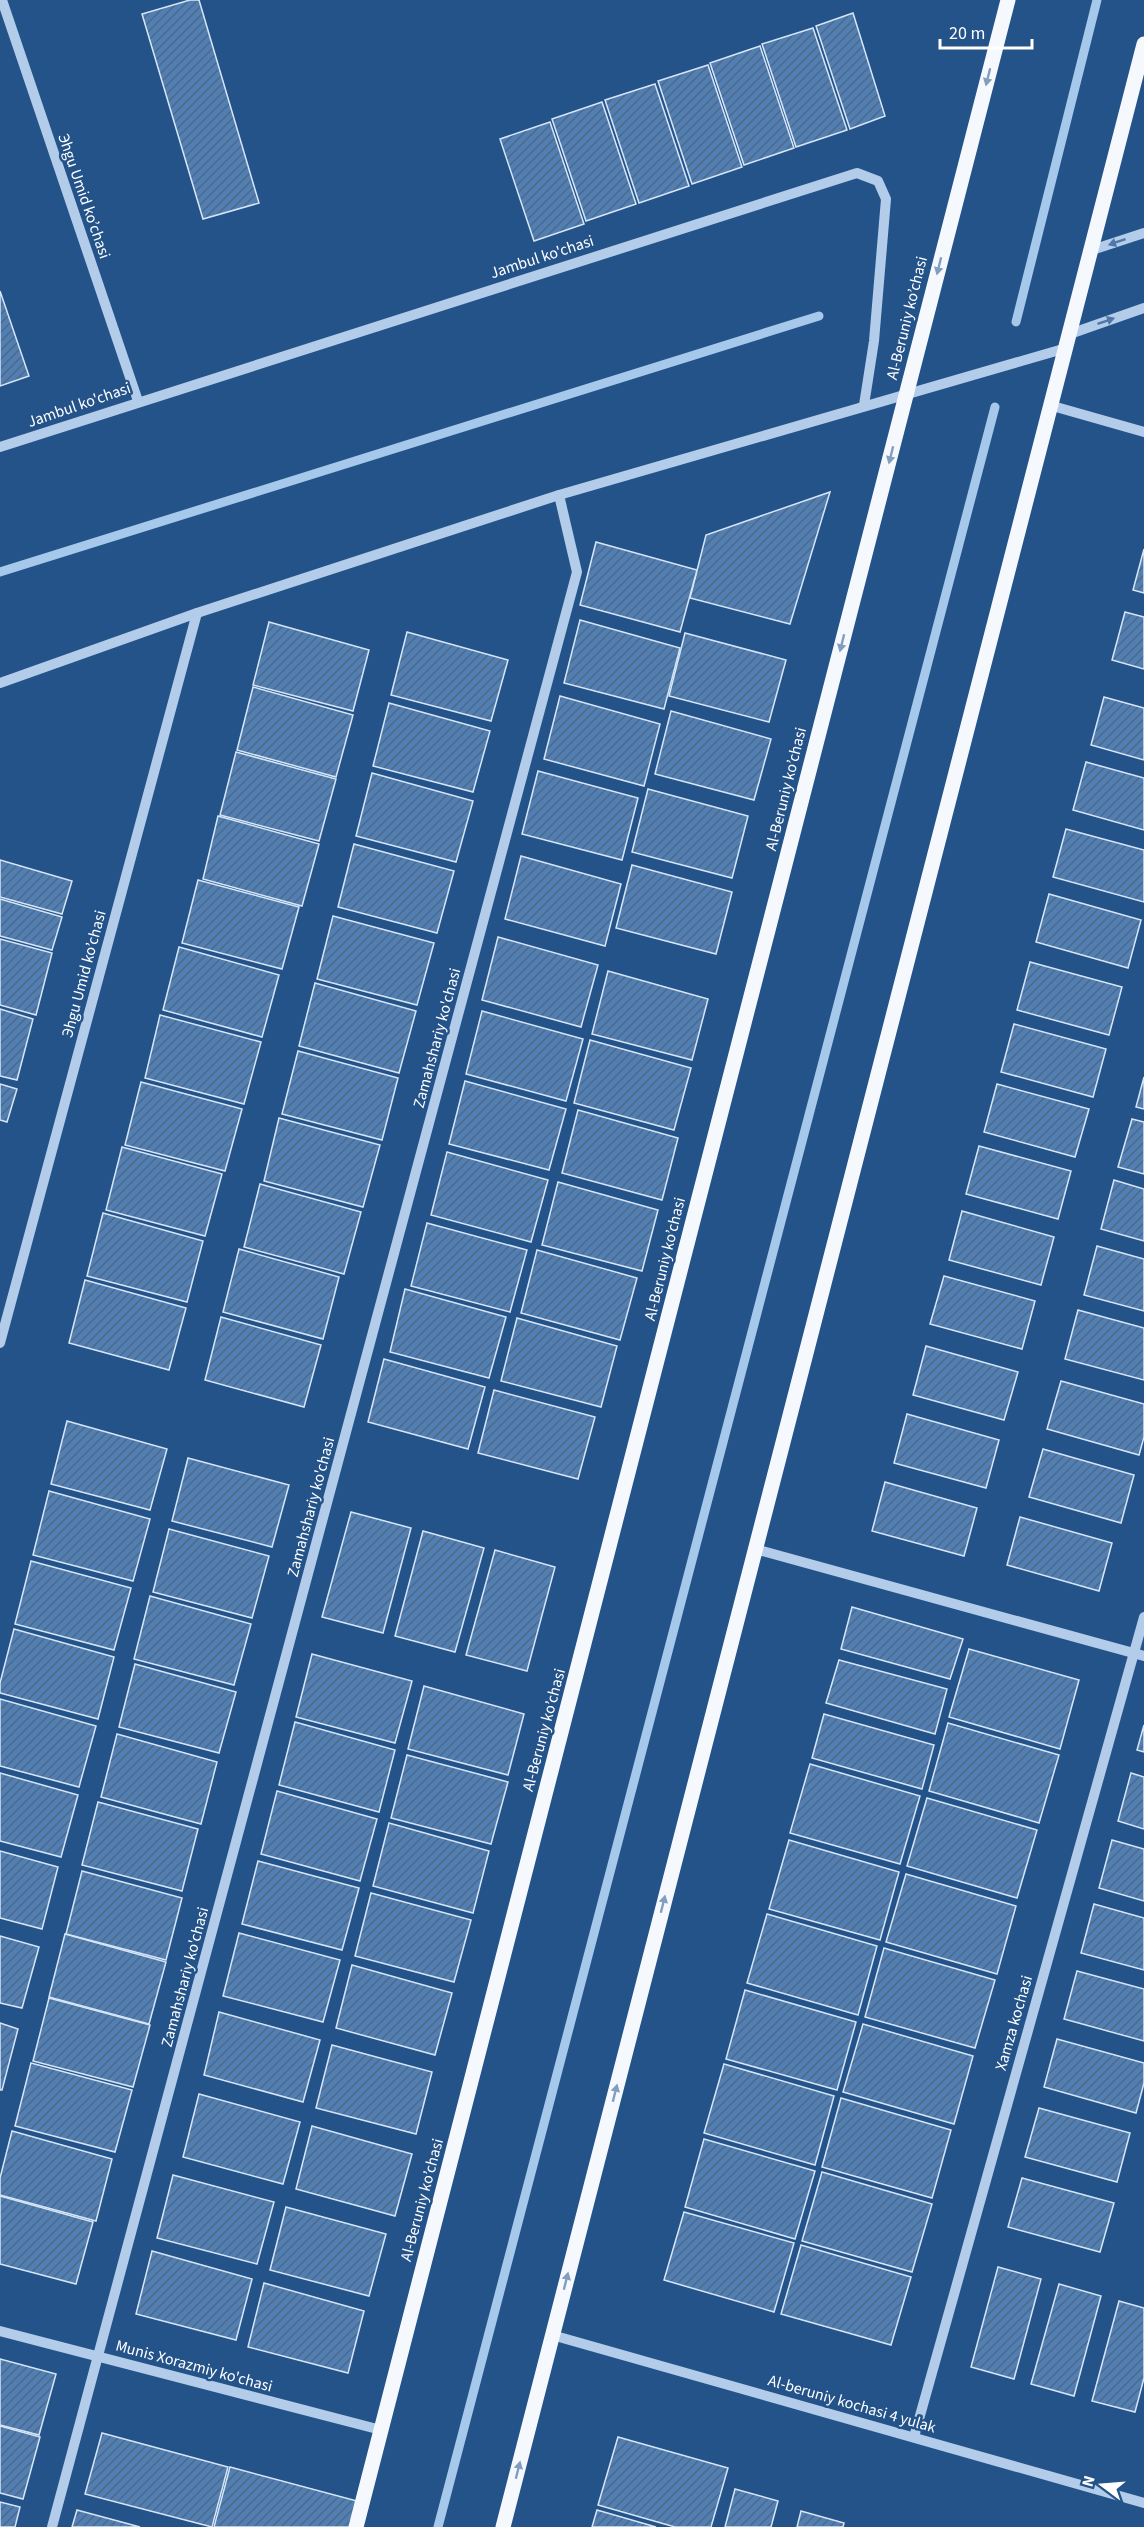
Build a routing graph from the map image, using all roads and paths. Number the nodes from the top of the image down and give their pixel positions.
1 (2, 0) edge
2 (1008, 0) edge
3 (1144, 44) edge
4 (1144, 232) edge
5 (1089, 251) junction
6 (1144, 308) edge
7 (1065, 342) junction
8 (906, 393) junction
9 (138, 401) junction
10 (864, 405) junction
11 (1049, 405) junction
12 (1144, 432) edge
13 (0, 447) edge
14 (559, 495) junction
15 (197, 613) junction
16 (0, 684) edge
17 (0, 1343) edge
18 (755, 1549) junction
19 (1144, 1617) edge
20 (1139, 1655) edge
21 (0, 2331) edge
22 (552, 2335) junction
23 (98, 2356) junction
24 (381, 2430) junction
25 (914, 2437) junction
26 (1144, 2503) edge
27 (52, 2527) edge
28 (356, 2527) edge
29 (503, 2527) edge

1 - 9 street, Эhgu Umid ko’chasi
2 -> 8 main road, Al-Beruniy ko’chasi
3 - 5 main road
4 -> 5 street
5 - 7 main road
7 -> 6 street
7 - 8 street
7 - 11 main road
8 - 10 street
8 -> 24 main road, Al-Beruniy ko’chasi
9 - 10 street, Jambul ko'chasi
9 - 13 street, Jambul ko'chasi
10 - 14 street
11 - 12 street
11 - 18 main road
14 - 15 street
14 - 23 street, Zamahshariy ko'chasi
15 - 16 street
15 - 17 street, Эhgu Umid ko’chasi
18 - 20 street
22 -> 18 main road
19 - 20 street, Xamza kochasi
20 - 25 street, Xamza kochasi
21 - 23 street, Munis Xorazmiy ko'chasi
22 - 25 street, Al-beruniy kochasi 4 yulak
29 -> 22 main road
23 - 24 street, Munis Xorazmiy ko'chasi
23 - 27 street, Zamahshariy ko'chasi
24 - 28 main road, Al-Beruniy ko’chasi
25 - 26 street, Al-beruniy kochasi 4 yulak

